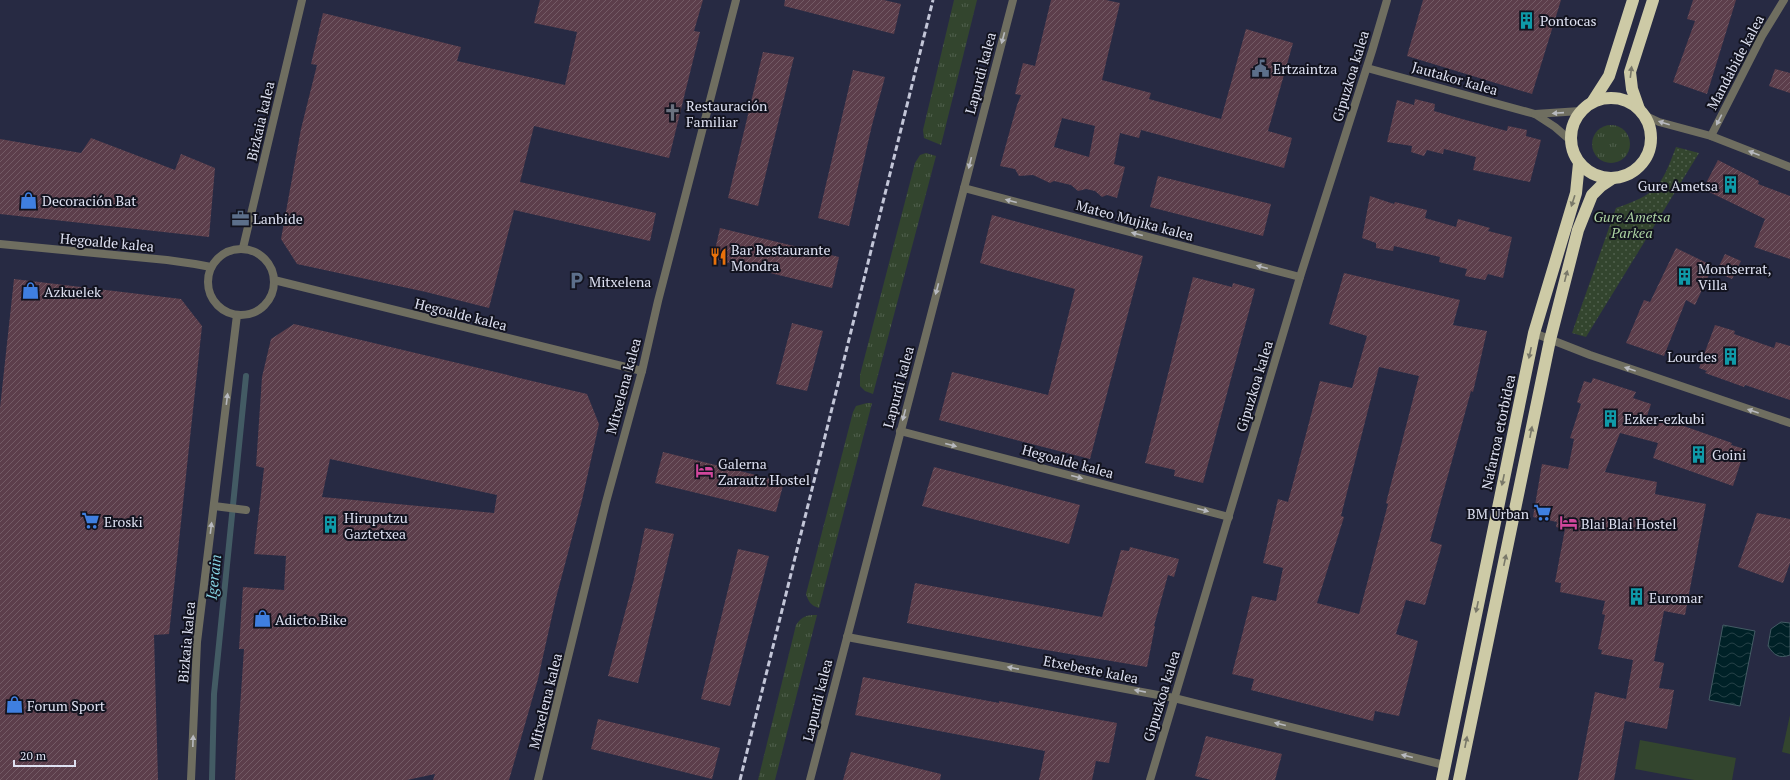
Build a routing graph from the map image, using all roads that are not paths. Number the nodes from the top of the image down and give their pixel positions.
1 (302, 0) edge
2 (736, 0) edge
3 (1013, 0) edge
4 (1387, 0) edge
5 (1633, 0) edge
6 (1653, 0) edge
7 (1784, 0) edge
8 (1367, 68) junction
9 (1593, 101) junction
10 (1580, 111) junction
11 (1642, 112) junction
12 (1535, 114) junction
13 (1711, 136) junction
14 (1570, 140) junction
15 (1579, 163) junction
16 (1790, 166) edge
17 (1613, 178) junction
18 (964, 188) junction
19 (0, 244) edge
20 (243, 248) junction
21 (211, 267) junction
22 (1300, 277) junction
23 (274, 280) junction
24 (237, 316) junction
25 (1534, 333) junction
26 (1550, 340) junction
27 (642, 371) junction
28 (1790, 423) edge
29 (900, 430) junction
30 (214, 506) junction
31 (246, 510) dead end
32 (1229, 517) junction
33 (847, 637) junction
34 (1174, 698) junction
35 (1444, 765) junction
36 (191, 780) edge
37 (538, 780) edge
38 (810, 780) edge
39 (1150, 780) edge
40 (1442, 780) edge
41 (1459, 780) edge

1 - 20 street, Bizkaia kalea
2 - 27 street, Mitxelena kalea
3 -> 18 street, Lapurdi kalea
4 - 8 street, Gipuzkoa kalea
5 - 9 highway
11 -> 6 highway
7 -> 13 street, Mandabide kalea
8 - 12 street, Jautakor kalea
8 - 22 street, Gipuzkoa kalea
9 - 10 highway
9 - 11 highway
10 -> 12 street, Jautakor kalea
10 - 14 highway
13 -> 11 street
11 - 17 highway
12 - 14 street, Jautakor kalea
16 -> 13 street
14 - 15 highway
15 - 17 highway
15 -> 25 highway, Nafarroa etorbidea
26 -> 17 highway
22 -> 18 street, Mateo Mujika kalea
18 -> 29 street, Lapurdi kalea
19 - 21 street, Hegoalde kalea
20 - 21 street
20 - 23 street
21 - 24 street
22 - 32 street, Gipuzkoa kalea
23 - 24 street
23 - 27 street, Hegoalde kalea
30 -> 24 street, Bizkaia kalea
25 - 26 street
25 -> 35 highway, Nafarroa etorbidea
28 -> 26 street
41 -> 26 highway
27 - 37 street, Mitxelena kalea
29 -> 32 street, Hegoalde kalea
29 - 33 street, Lapurdi kalea
30 - 31 street
36 -> 30 street, Bizkaia kalea
32 - 34 street, Gipuzkoa kalea
34 -> 33 street, Etxebeste kalea
33 - 38 street, Lapurdi kalea
35 -> 34 street, Etxebeste kalea
34 - 39 street, Gipuzkoa kalea
35 - 40 highway, Nafarroa etorbidea

